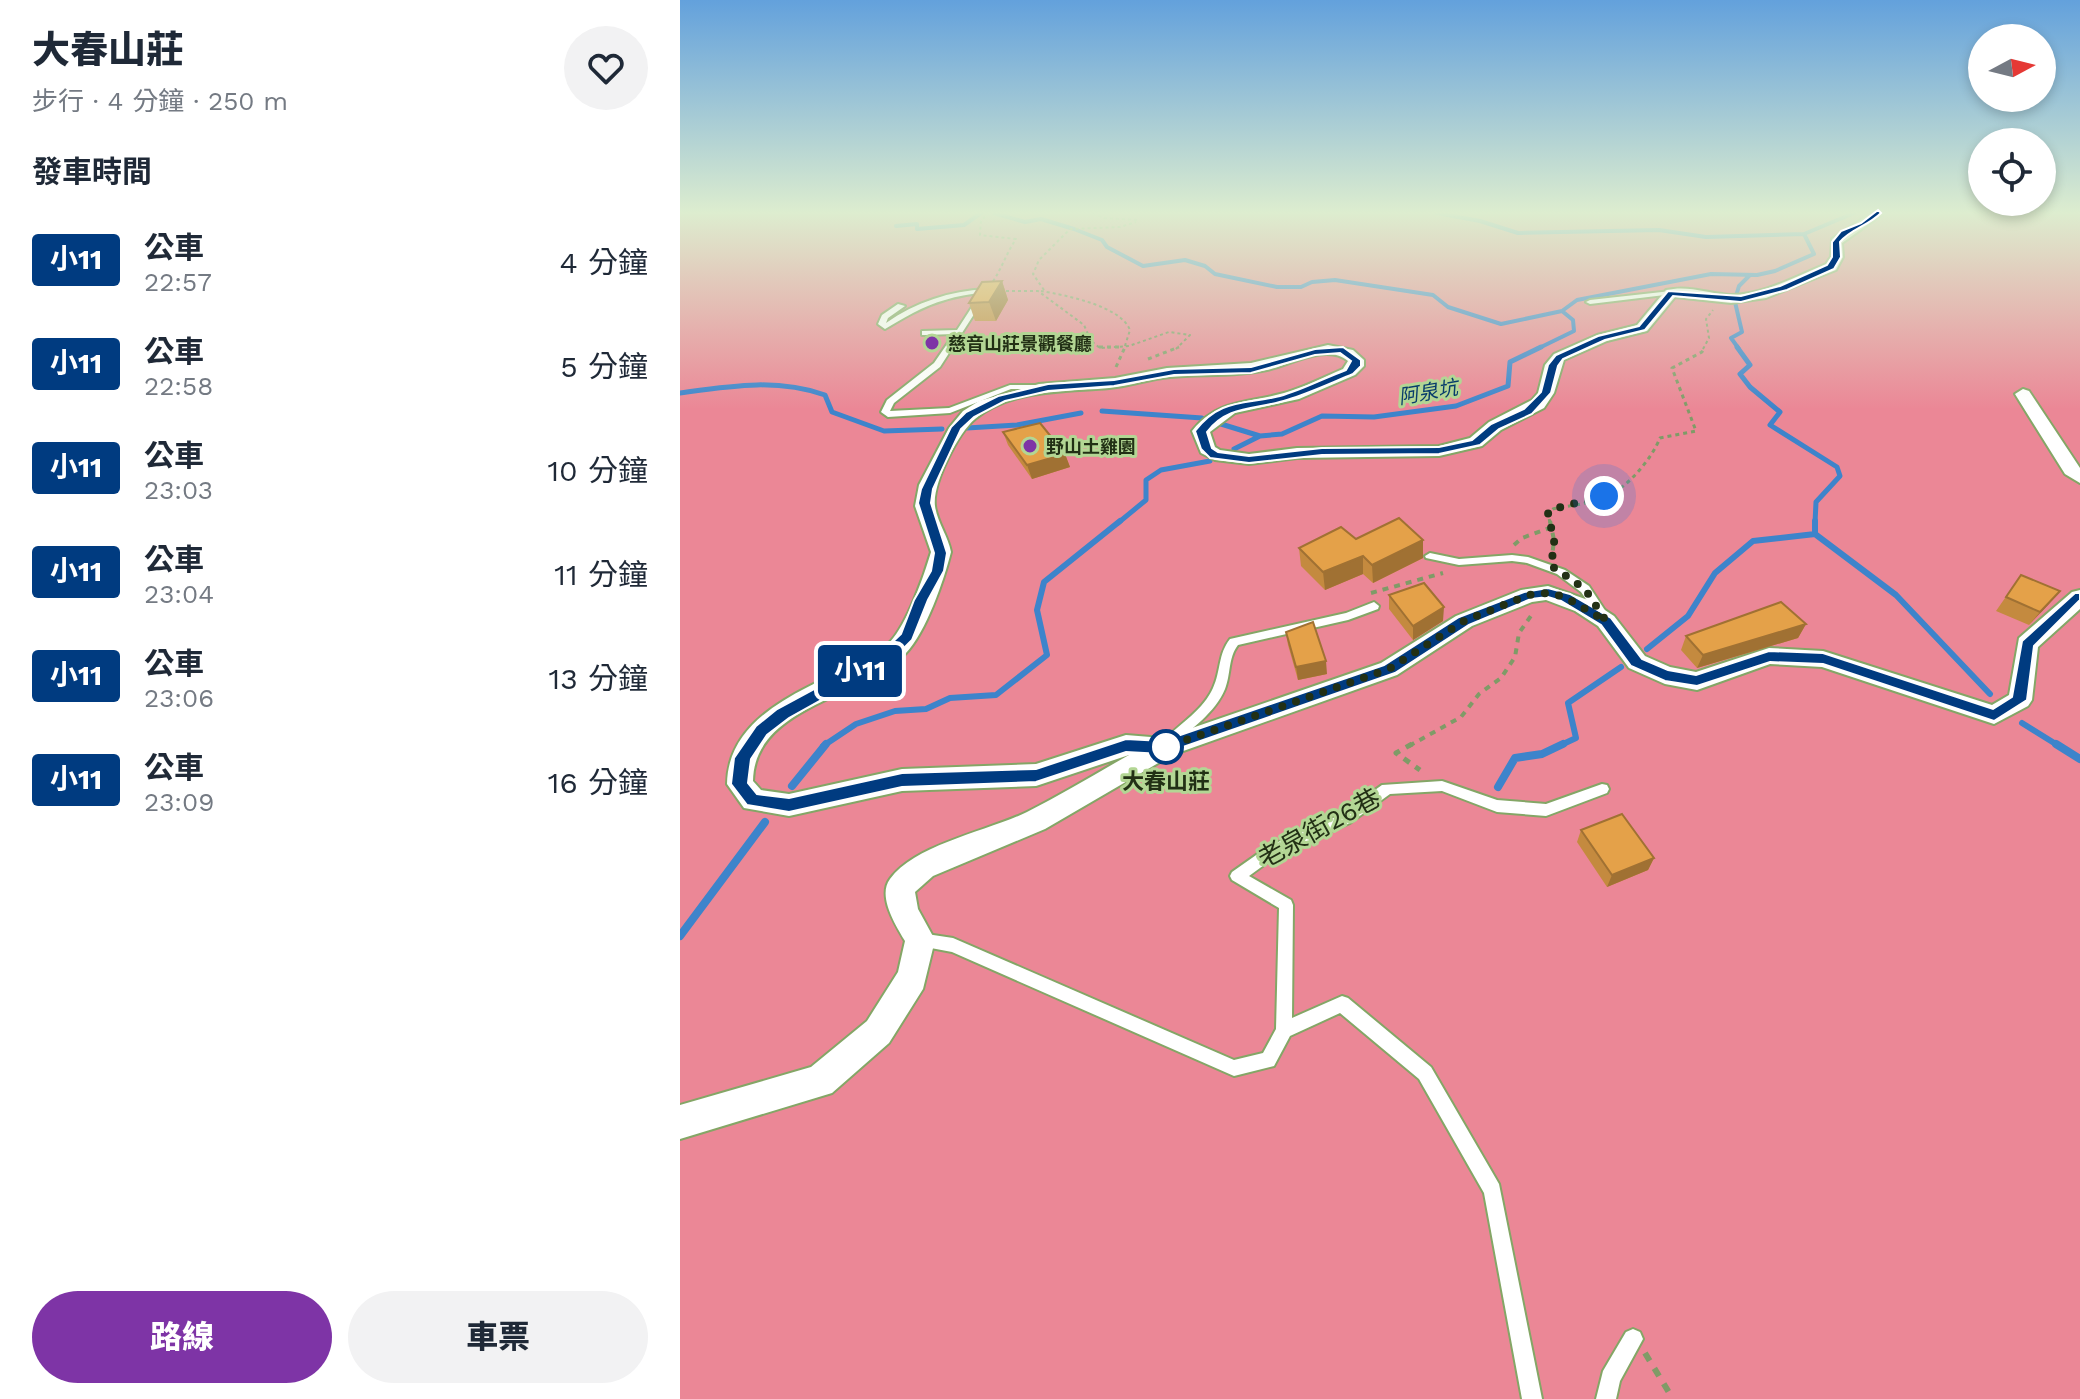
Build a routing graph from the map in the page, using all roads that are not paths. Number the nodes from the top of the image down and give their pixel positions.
1 (1803, 278) edge
2 (1671, 293) junction
3 (1590, 302) dead end
4 (901, 306) dead end
5 (956, 332) junction
6 (925, 333) dead end
7 (1048, 388) junction
8 (2023, 394) dead end
9 (2080, 477) edge
10 (1430, 556) dead end
11 (2080, 597) edge
12 (1374, 606) dead end
13 (1606, 621) junction
14 (1163, 748) junction
15 (1602, 789) dead end
16 (920, 940) junction
17 (1284, 1030) junction
18 (680, 1122) edge
19 (1633, 1339) road end
20 (1532, 1399) edge
21 (1606, 1399) edge

1 - 2 street
2 - 3 lane
2 - 7 street
4 - 5 lane
5 - 6 lane
5 - 7 lane
7 - 14 street
8 - 9 street
10 - 13 lane
11 - 13 street
12 - 14 lane
13 - 14 street
14 - 16 street
15 - 17 lane, 老泉街26巷
16 - 17 lane
16 - 18 street
17 - 20 lane
19 - 21 lane

